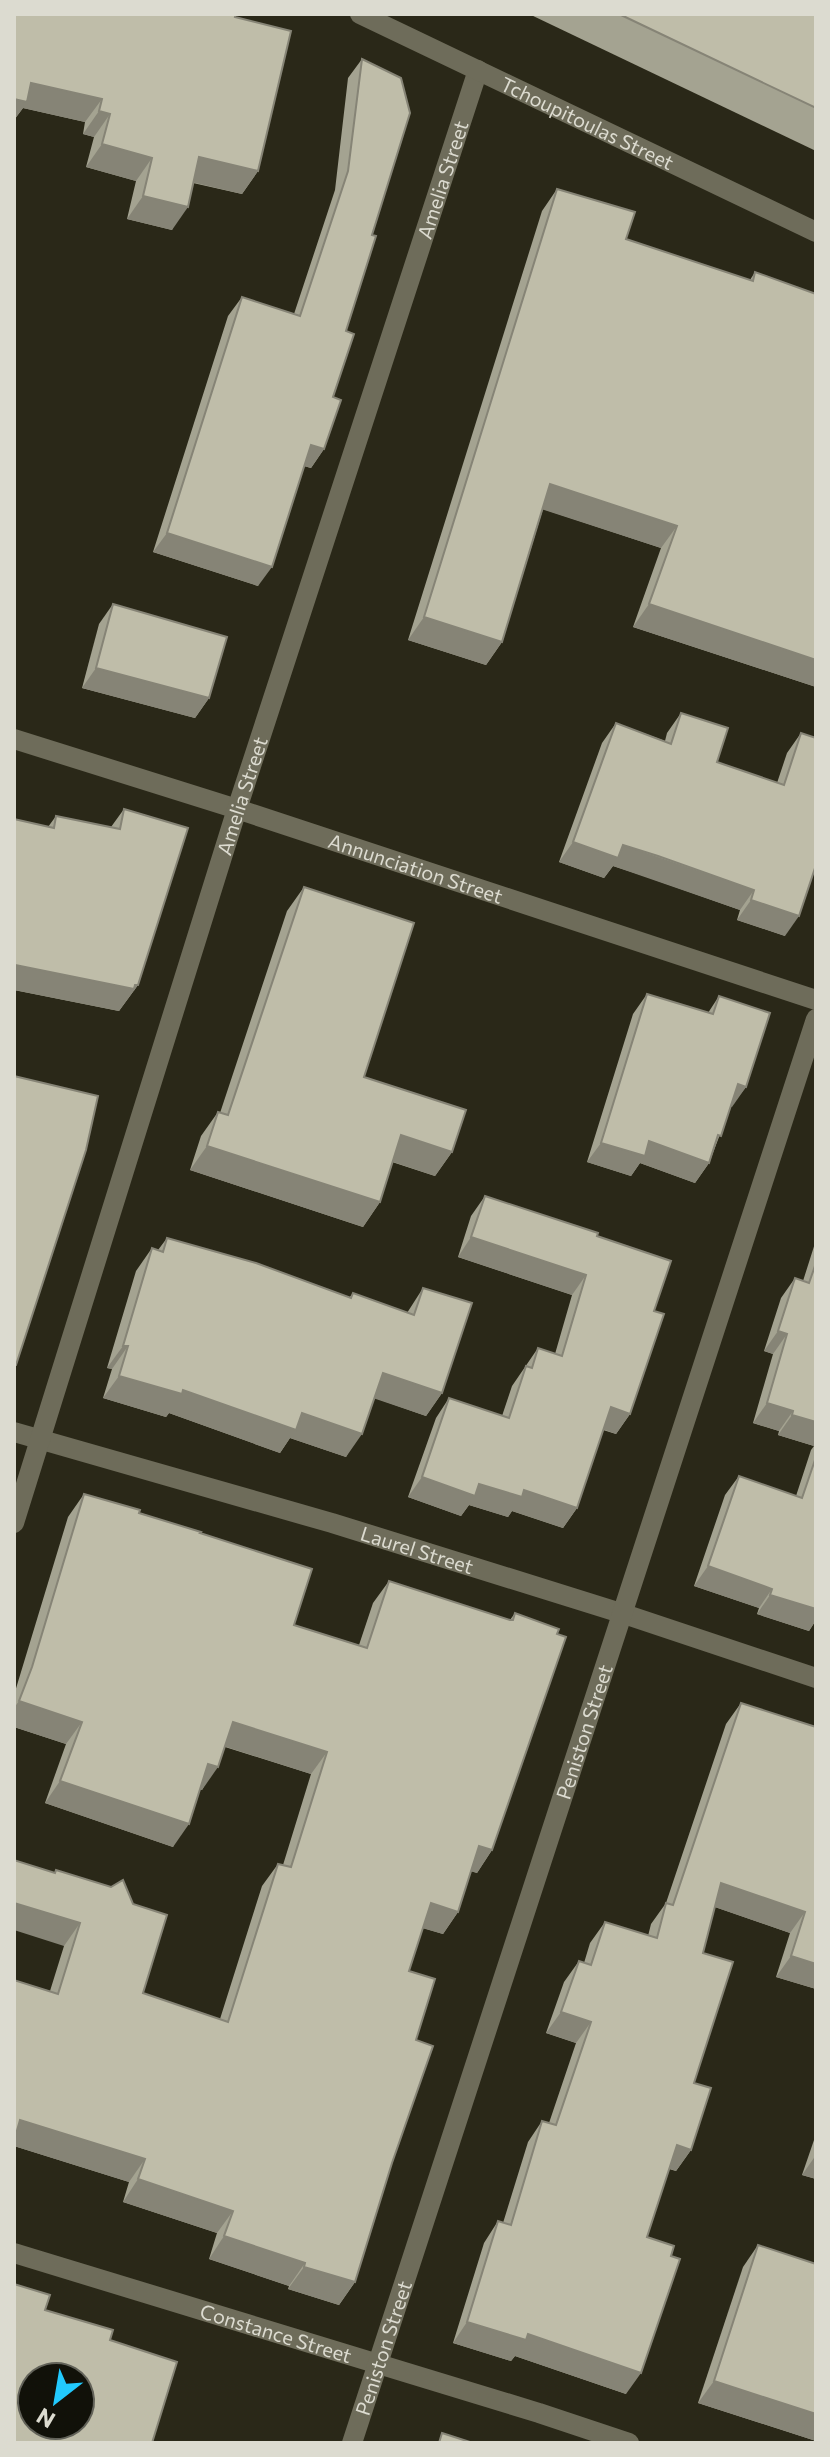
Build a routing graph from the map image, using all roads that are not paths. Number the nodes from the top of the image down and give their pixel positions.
1 (360, 14) edge
2 (478, 70) junction
3 (816, 232) edge
4 (14, 739) edge
5 (237, 809) junction
6 (816, 1000) edge
7 (816, 1019) edge
8 (14, 1432) edge
9 (41, 1438) junction
10 (14, 1523) edge
11 (624, 1614) junction
12 (816, 1678) edge
13 (14, 2253) edge
14 (377, 2364) junction
15 (352, 2443) edge
16 (629, 2443) edge

1 - 2 street, Tchoupitoulas Street
2 - 3 street, Tchoupitoulas Street
2 - 5 street, Amelia Street
4 - 5 street, Annunciation Street
5 - 6 street, Annunciation Street
5 - 9 street, Amelia Street
7 - 11 street, Peniston Street
8 - 9 street, Laurel Street
9 - 10 street, Amelia Street
9 - 11 street, Laurel Street
11 - 12 street, Laurel Street
11 - 14 street, Peniston Street
13 - 14 street, Constance Street
14 - 15 street, Peniston Street
14 - 16 street, Constance Street

